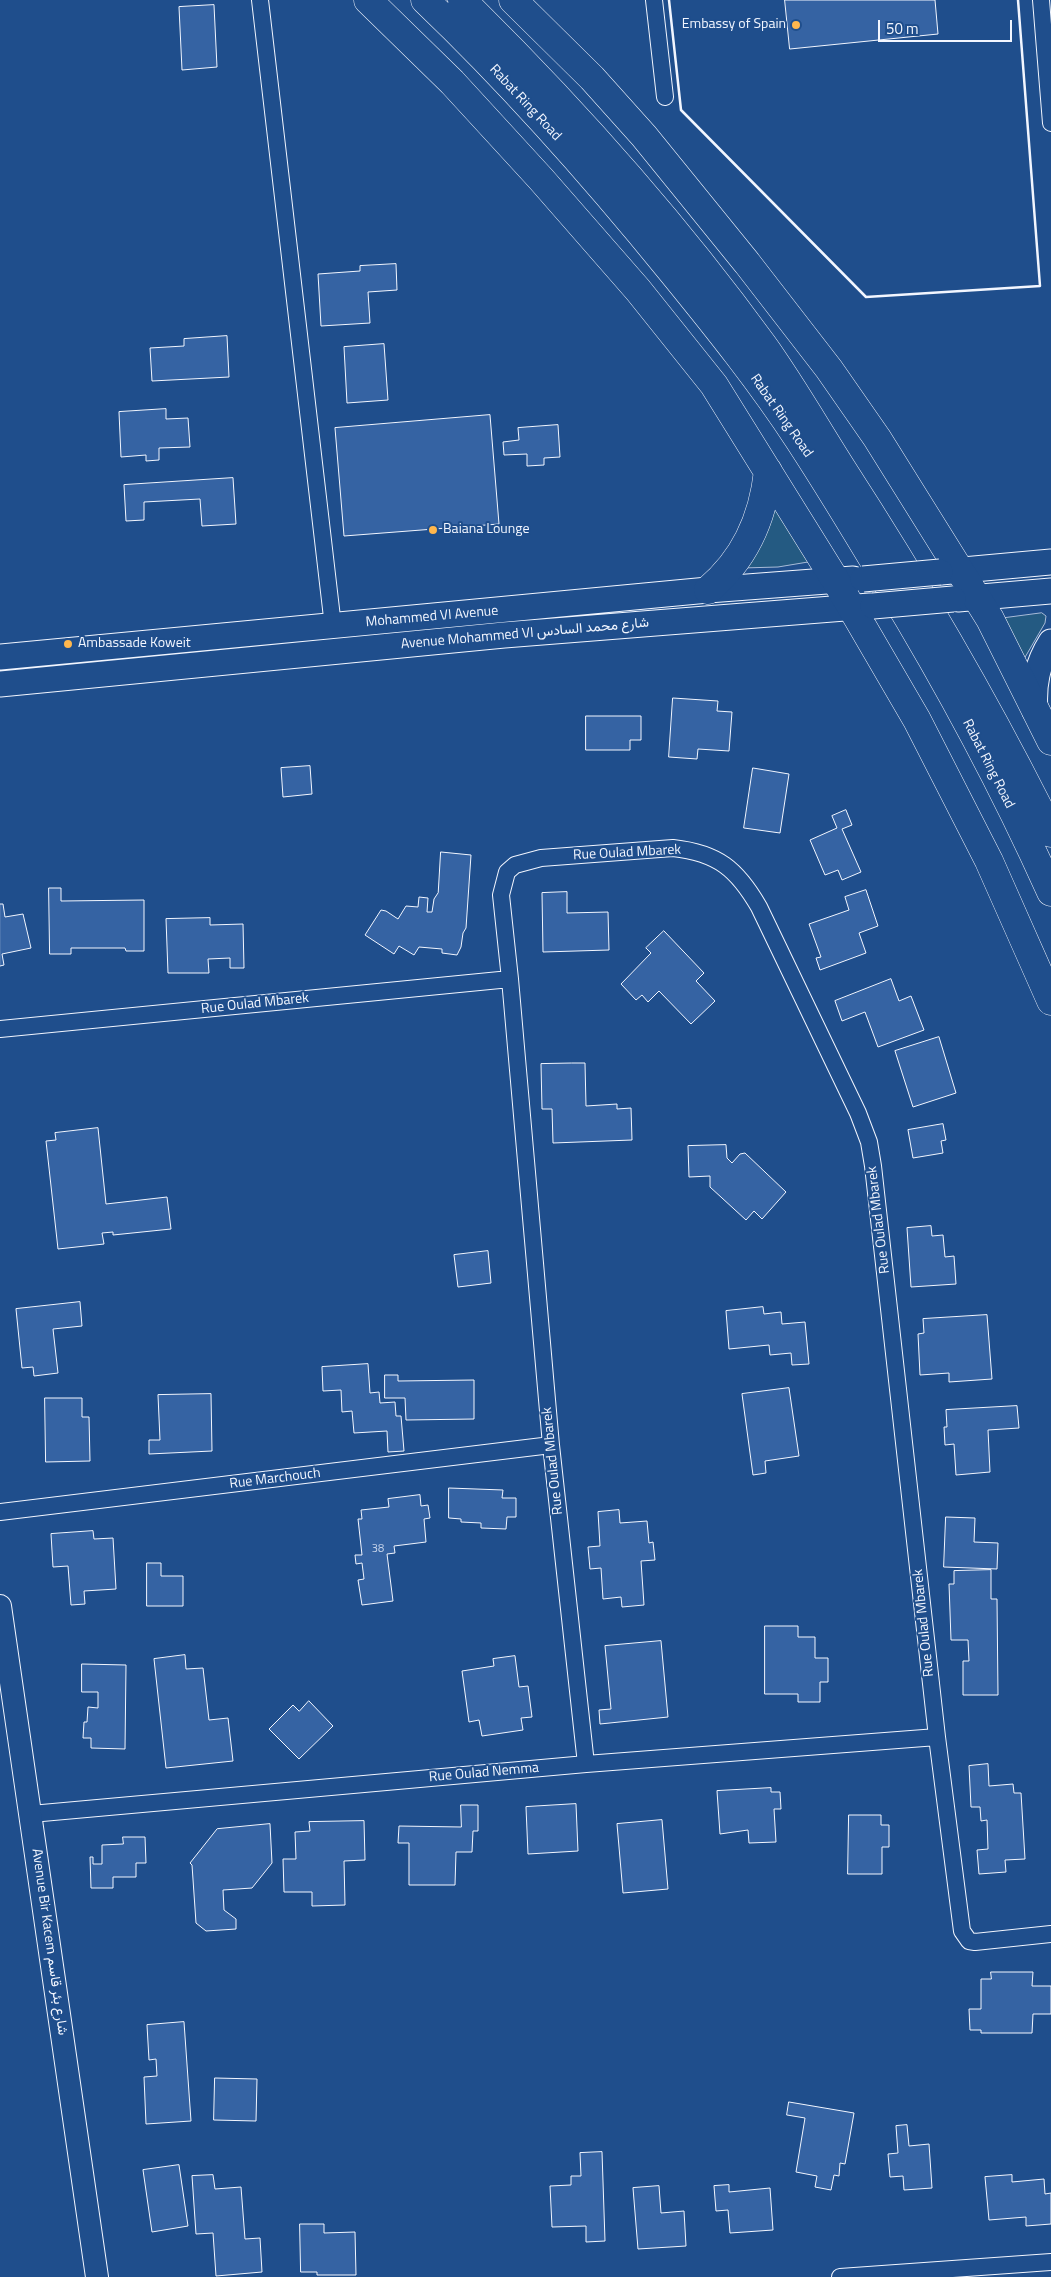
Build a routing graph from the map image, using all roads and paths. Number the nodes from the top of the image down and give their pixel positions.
1 (260, 0) edge
2 (368, 0) edge
3 (425, 0) edge
4 (462, 0) edge
5 (513, 0) edge
6 (654, 0) edge
7 (1041, 0) edge
8 (665, 97) dead end
9 (1051, 123) edge
10 (768, 471) junction
11 (1051, 562) edge
12 (950, 571) junction
13 (836, 581) junction
14 (708, 590) junction
15 (1051, 591) edge
16 (965, 598) junction
17 (862, 607) junction
18 (333, 626) junction
19 (1051, 642) edge
20 (0, 658) edge
21 (0, 684) edge
22 (1035, 711) junction
23 (1051, 740) edge
24 (1051, 833) edge
25 (1051, 892) edge
26 (510, 979) junction
27 (1051, 1001) edge
28 (0, 1029) edge
29 (551, 1444) junction
30 (0, 1512) edge
31 (0, 1606) edge
32 (7, 1703) edge
33 (937, 1737) junction
34 (586, 1764) junction
35 (31, 1814) junction
36 (1051, 1934) edge
37 (1051, 2262) edge
38 (97, 2277) edge
39 (840, 2277) edge

1 - 18 street
2 - 10 highway
3 - 25 highway, Rabat Ring Road
4 - 24 highway, Rabat Ring Road
5 - 12 highway
6 - 8 street
7 - 9 street
10 - 13 highway
10 - 14 highway
11 - 12 main road
12 - 13 main road, Mohammed VI Avenue, bridge
12 - 16 highway
13 - 14 main road, Mohammed VI Avenue
13 - 17 highway
14 - 18 main road, Mohammed VI Avenue
15 - 16 main road, Avenue Mohammed VI شارع محمد السادس
16 - 17 main road, Avenue Mohammed VI شارع محمد السادس, bridge
16 - 22 highway
17 - 21 main road, Avenue Mohammed VI شارع محمد السادس
17 - 27 highway
18 - 20 main road, Mohammed VI Avenue
19 - 22 main road
22 - 23 highway
26 - 28 street, Rue Oulad Mbarek
26 - 29 street, Rue Oulad Mbarek
26 - 33 street, Rue Oulad Mbarek
29 - 30 street, Rue Marchouch
29 - 34 street, Rue Oulad Mbarek
31 - 32 street, Avenue Bir Kacem شارع بئر قاسم
32 - 35 street, Avenue Bir Kacem شارع بئر قاسم
33 - 34 street, Rue Oulad Nemma
33 - 36 street, Rue Oulad Mbarek
34 - 35 street, Rue Oulad Nemma
35 - 38 street, Avenue Bir Kacem شارع بئر قاسم
37 - 39 street

